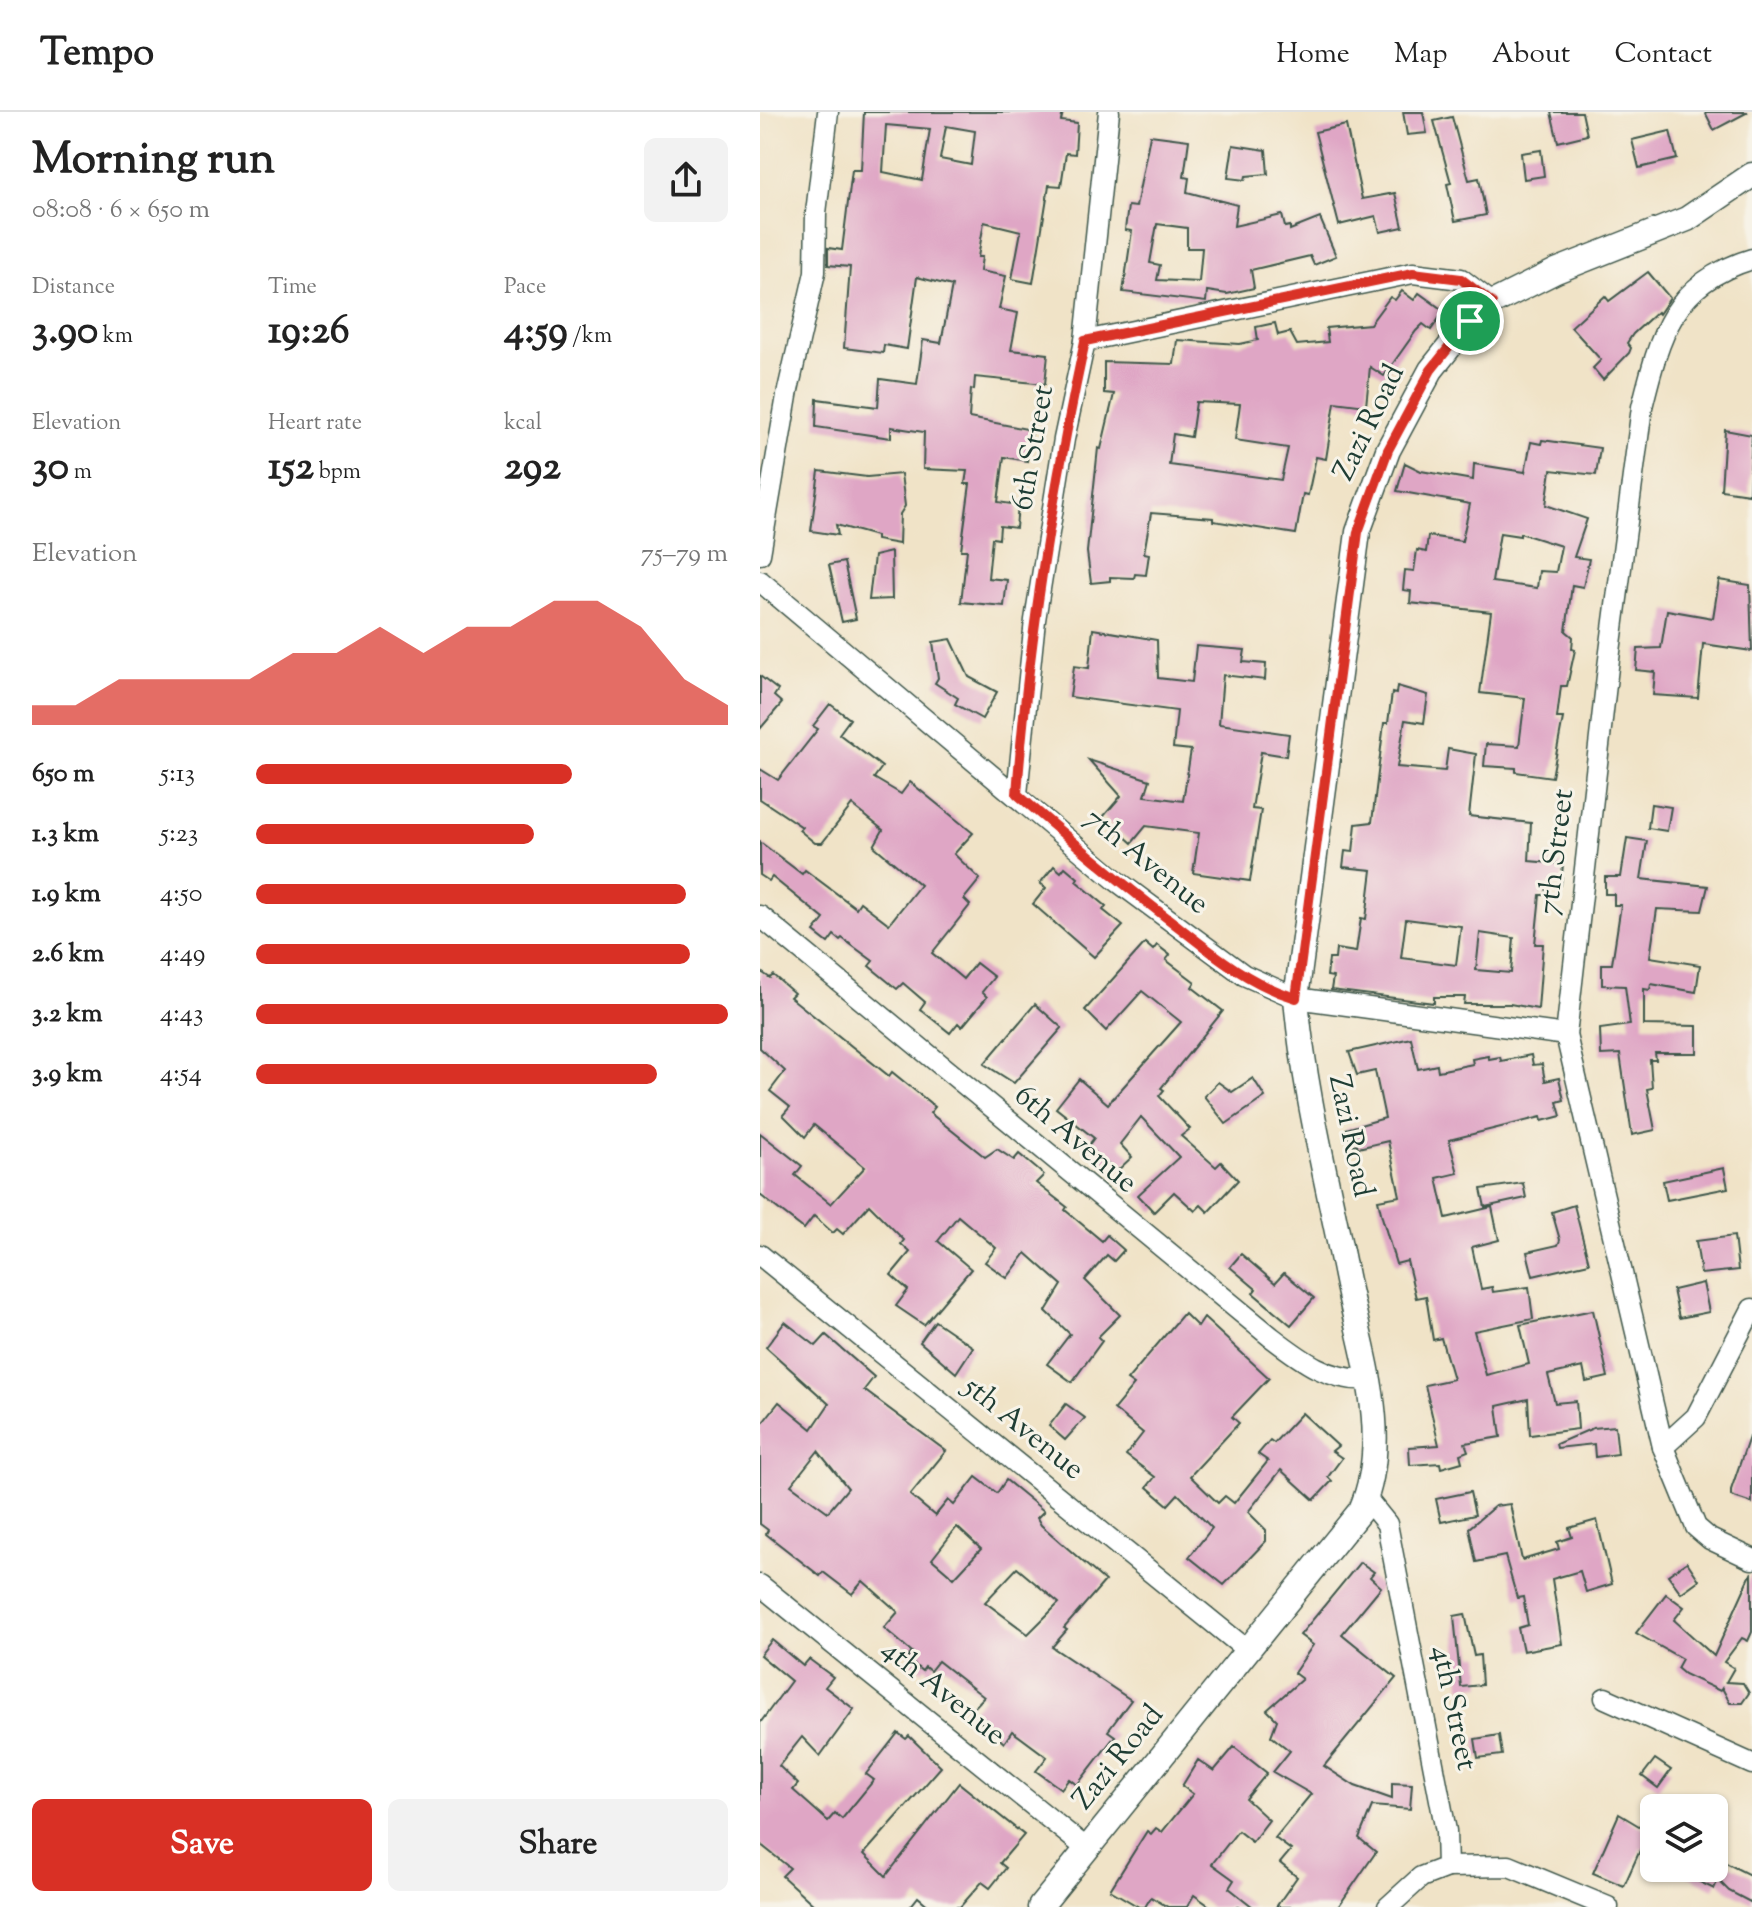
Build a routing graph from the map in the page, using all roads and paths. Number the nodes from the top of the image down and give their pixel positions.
1 (828, 112) edge
2 (1109, 112) edge
3 (1752, 175) edge
4 (1752, 259) edge
5 (1492, 303) junction
6 (1085, 341) junction
7 (760, 554) edge
8 (760, 581) edge
9 (1017, 794) junction
10 (760, 916) edge
11 (1296, 998) junction
12 (1566, 1035) junction
13 (760, 1255) edge
14 (1752, 1309) edge
15 (1368, 1379) junction
16 (1663, 1447) junction
17 (1366, 1498) junction
18 (1752, 1559) edge
19 (760, 1585) edge
20 (1247, 1650) junction
21 (1605, 1698) dead end
22 (1752, 1764) edge
23 (1087, 1849) junction
24 (1447, 1867) junction
25 (1566, 1899) edge
26 (1040, 1907) edge
27 (1388, 1907) edge
28 (1608, 1907) edge

1 - 7 street
2 - 6 street, 6th Street
3 - 5 street, Zazi Road
4 - 12 street, 7th Street
5 - 6 street
5 - 11 street, Zazi Road
6 - 9 street, 6th Street
8 - 9 street, 7th Avenue
9 - 11 street, 7th Avenue
10 - 15 street, 6th Avenue
11 - 12 street, 7th Avenue
11 - 15 street, Zazi Road
12 - 16 street, 7th Street
13 - 20 street, 5th Avenue
14 - 16 street
15 - 17 street, Zazi Road
16 - 18 street, 7th Street
17 - 20 street, Zazi Road
17 - 24 street, 4th Street
19 - 23 street, 4th Avenue
20 - 23 street, Zazi Road
21 - 22 street
23 - 26 street, Zazi Road
24 - 25 street
24 - 27 street
25 - 28 street

